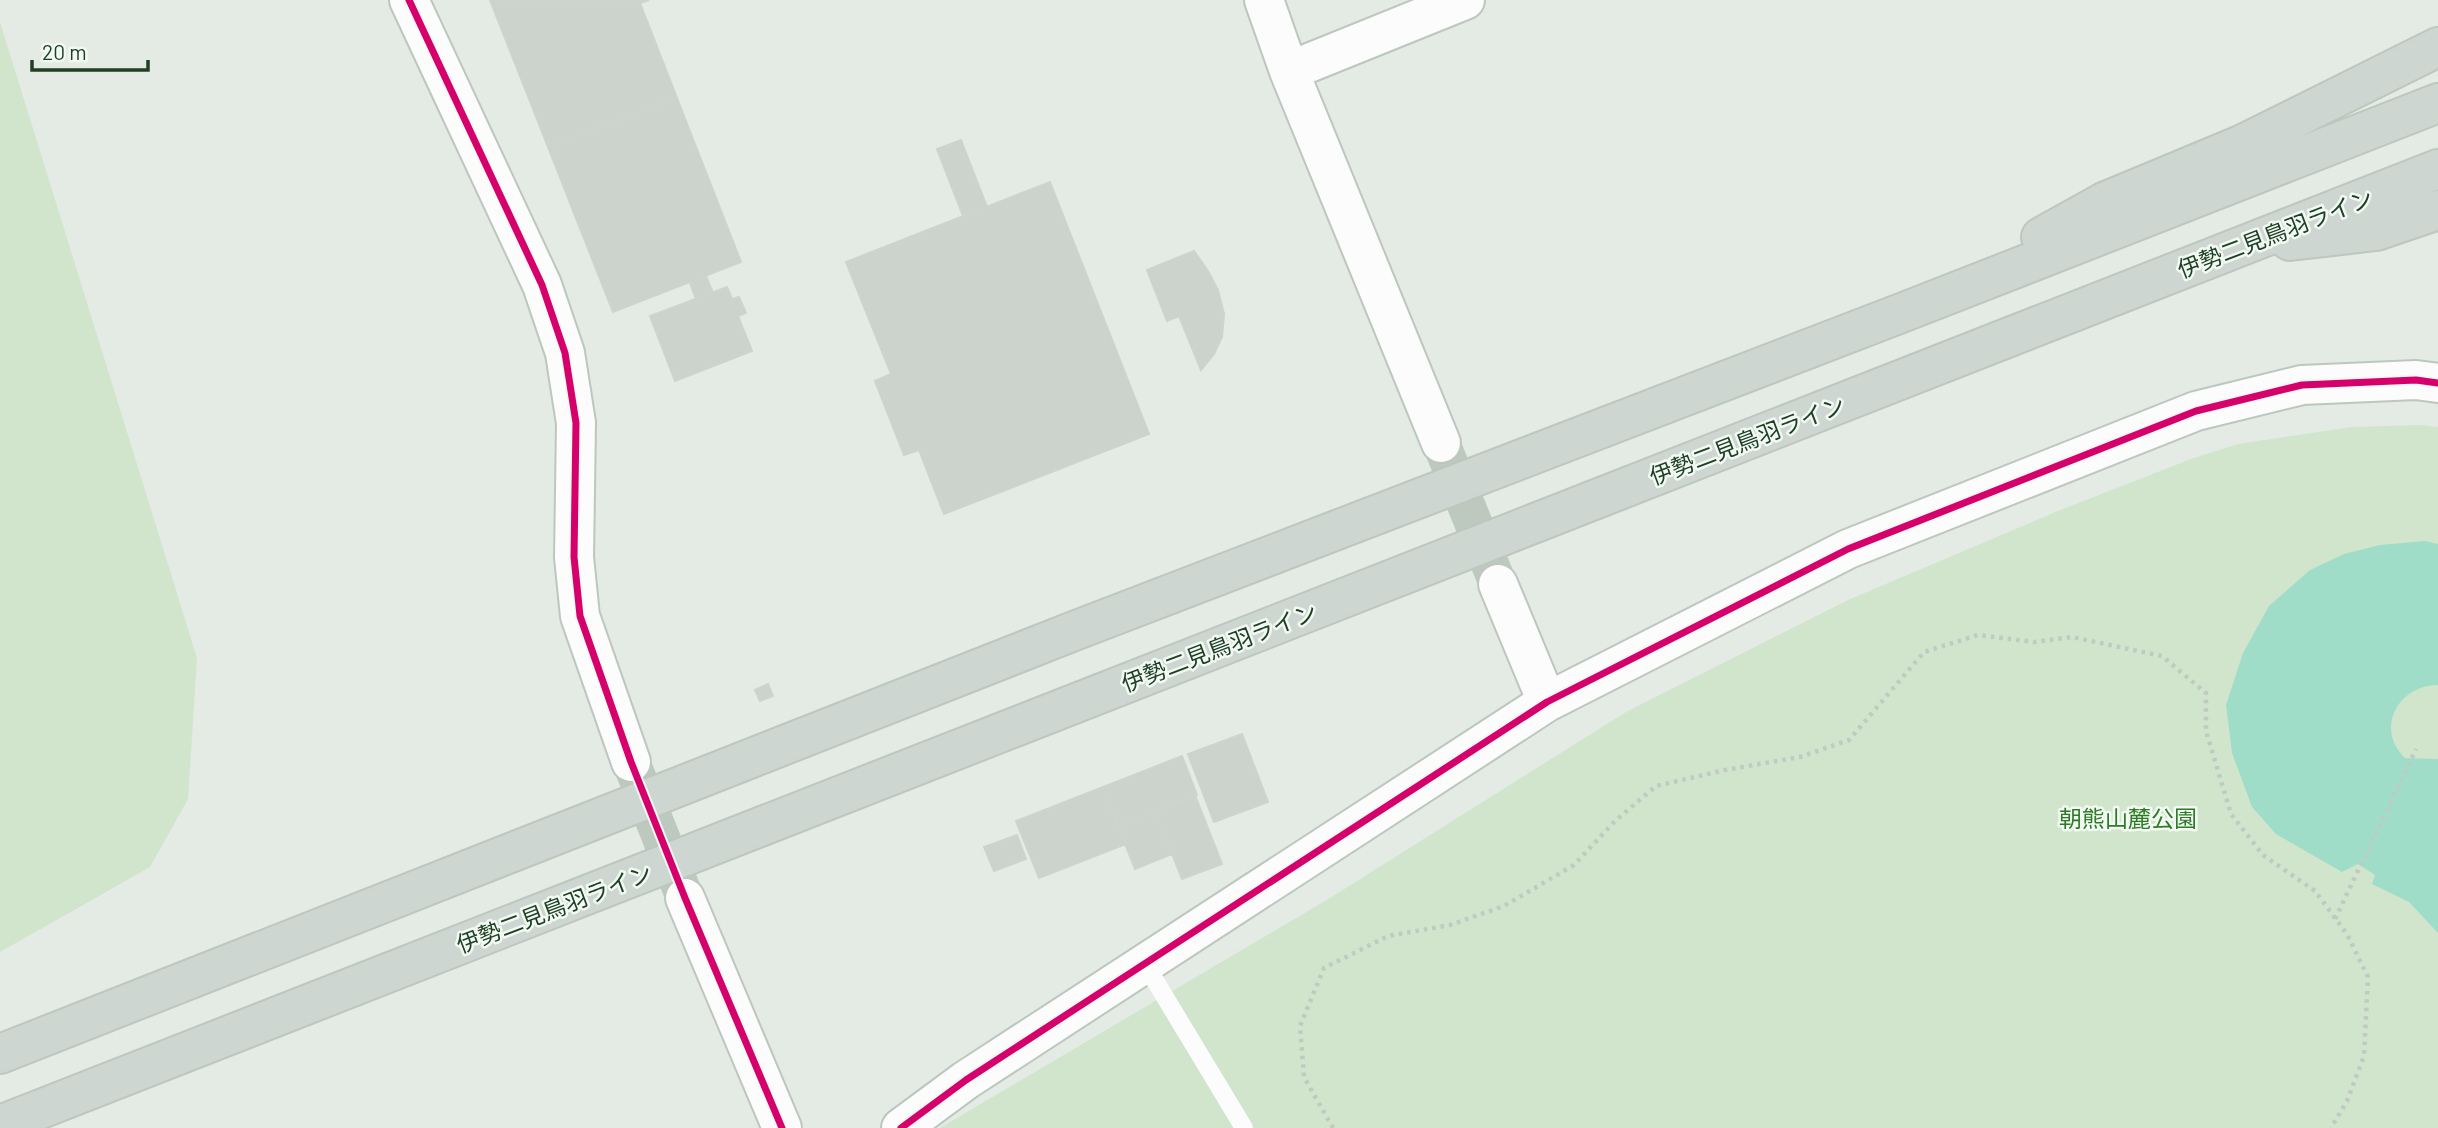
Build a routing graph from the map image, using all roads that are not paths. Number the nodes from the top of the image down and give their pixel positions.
1 (409, 0) edge
2 (1264, 0) edge
3 (1465, 0) edge
4 (2438, 47) edge
5 (1289, 71) junction
6 (2438, 103) edge
7 (2438, 169) edge
8 (2438, 211) edge
9 (2239, 246) junction
10 (1904, 312) junction
11 (2438, 383) edge
12 (1441, 443) tunnel mouth
13 (1498, 583) tunnel mouth
14 (1547, 702) junction
15 (631, 762) tunnel mouth
16 (685, 898) tunnel mouth
17 (1145, 964) junction
18 (0, 1054) edge
19 (0, 1125) edge
20 (782, 1128) edge
21 (901, 1128) edge
22 (1244, 1128) edge

1 - 15 street
2 - 5 street
3 - 5 street
4 - 10 main road
5 - 12 street
6 - 10 main road
7 - 9 main road, 伊勢二見鳥羽ライン
8 - 9 main road
9 - 19 main road, 伊勢二見鳥羽ライン
10 - 18 main road
11 - 14 street
13 - 14 street
14 - 17 street
16 - 20 street
17 - 21 street
17 - 22 lane

